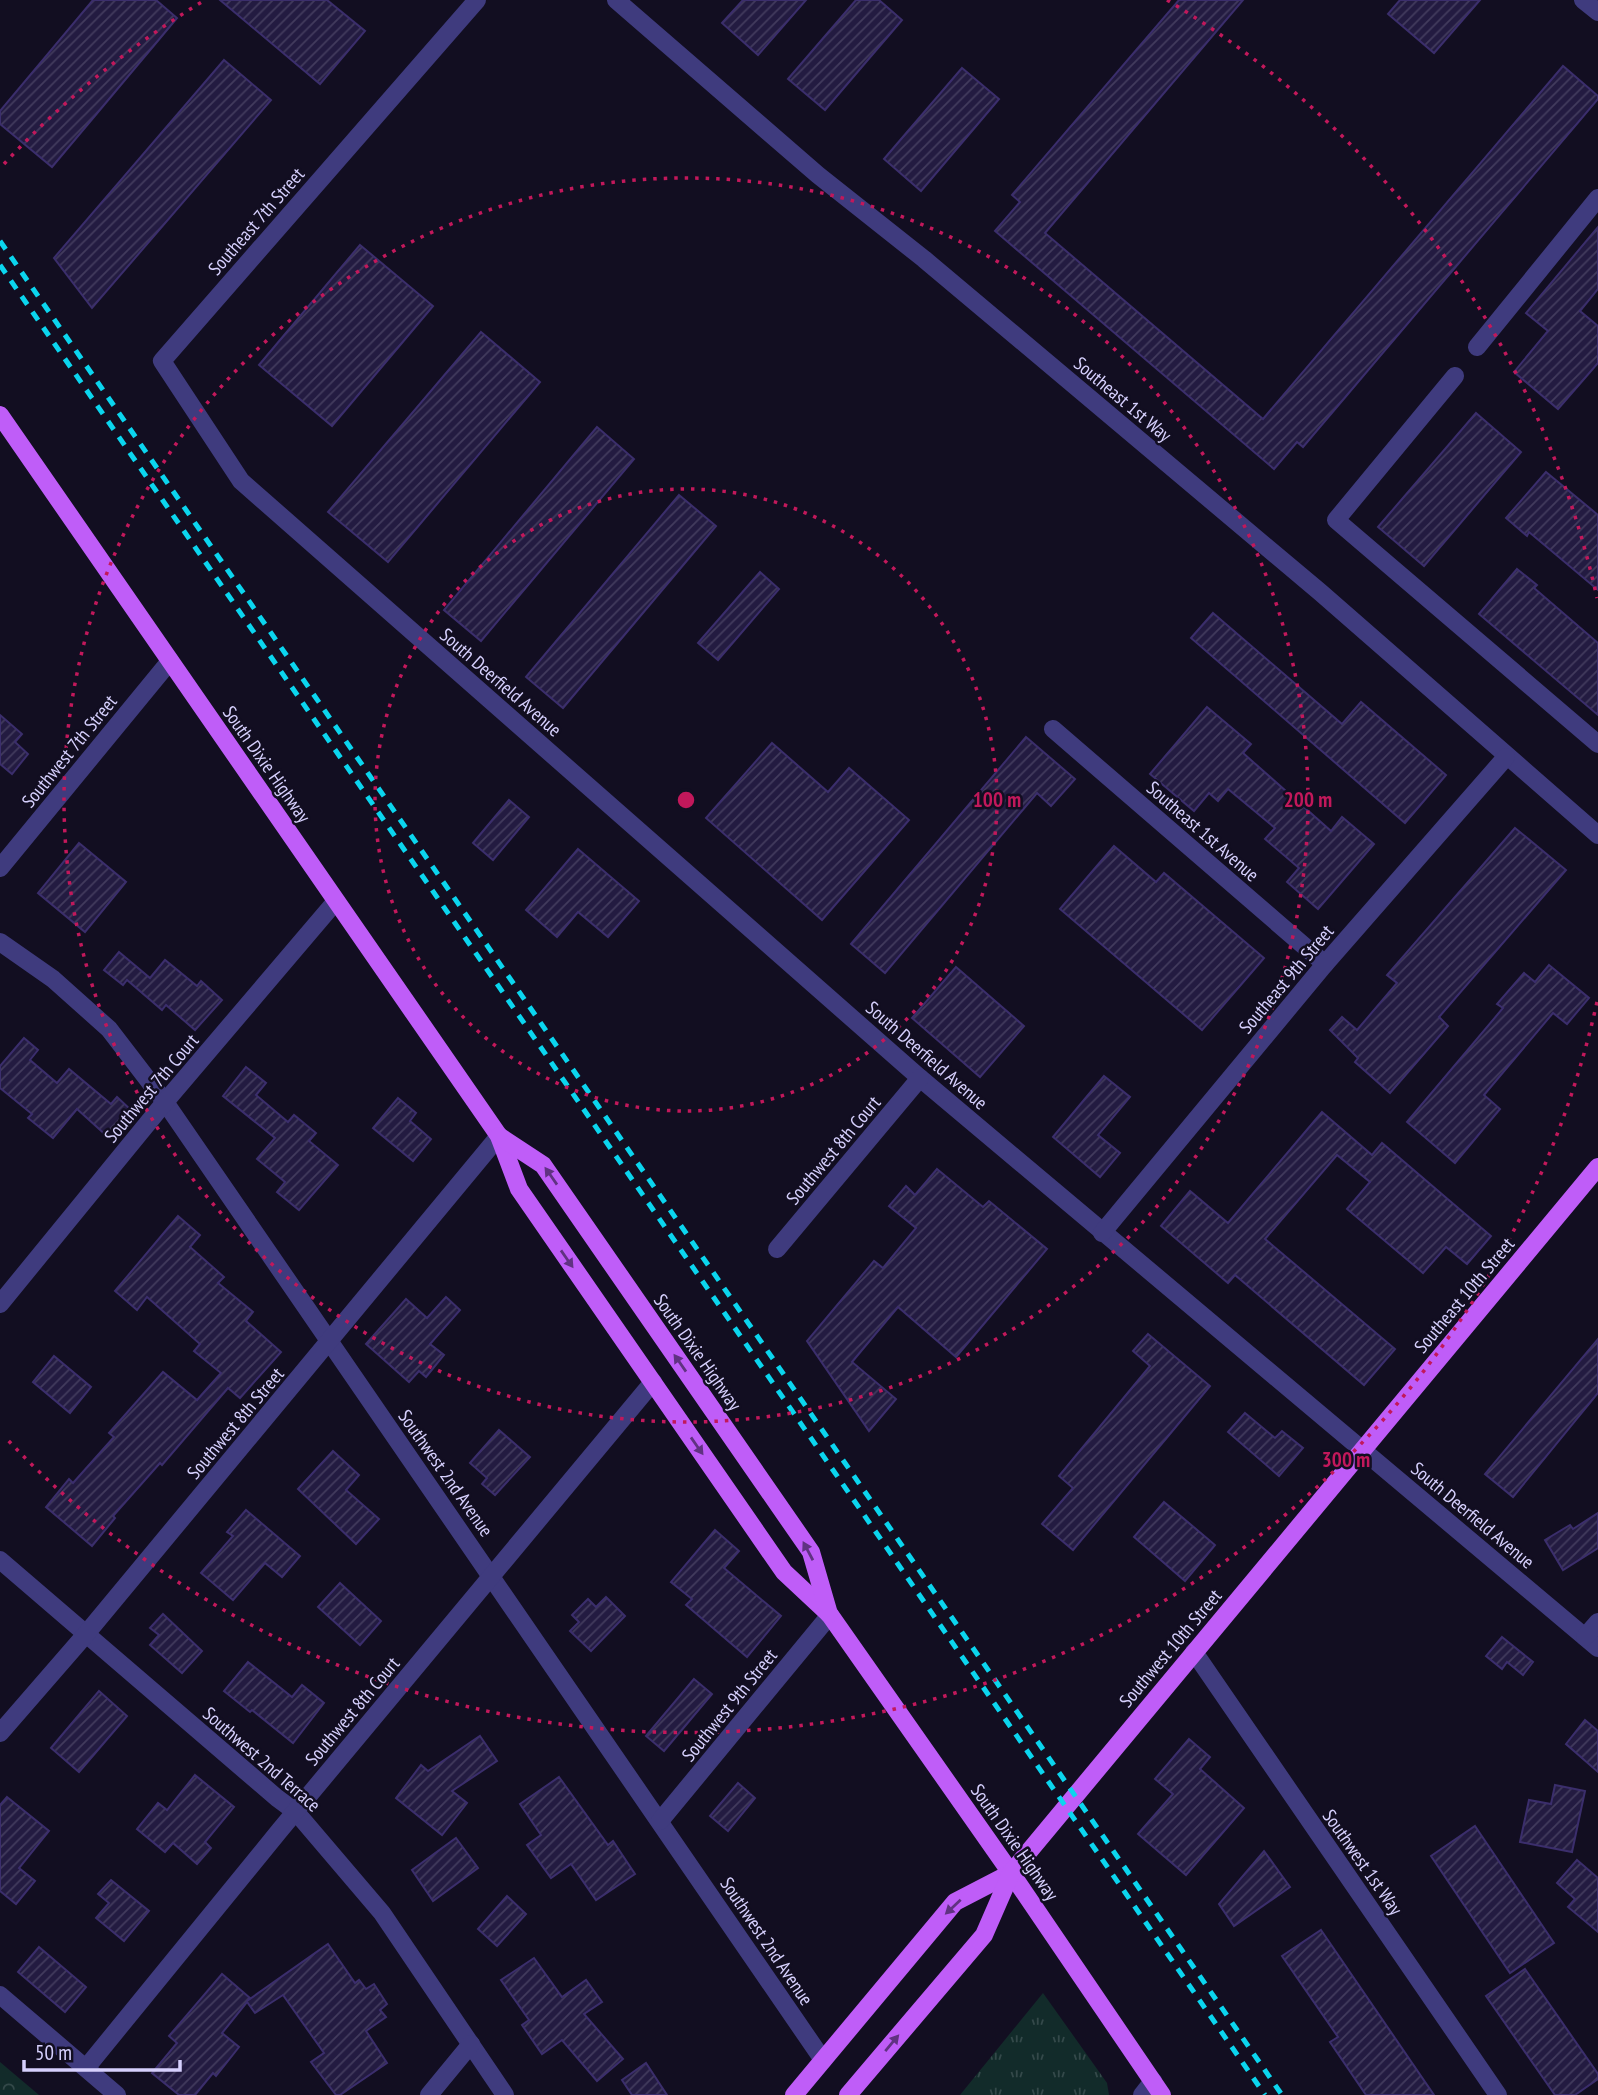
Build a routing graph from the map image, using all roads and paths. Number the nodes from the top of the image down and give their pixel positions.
1 (477, 0) edge
2 (1583, 0) edge
3 (623, 2) edge
4 (1598, 12) edge
5 (1598, 198) edge
6 (1478, 347) dead end
7 (1455, 376) dead end
8 (0, 415) edge
9 (241, 481) joint
10 (170, 661) junction
11 (1053, 729) dead end
12 (1598, 744) edge
13 (1506, 757) junction
14 (1598, 835) edge
15 (0, 868) edge
16 (336, 901) junction
17 (0, 942) edge
18 (1325, 964) junction
19 (920, 1078) junction
20 (165, 1102) junction
21 (499, 1136) junction
22 (1598, 1167) edge
23 (1102, 1233) junction
24 (777, 1249) dead end
25 (0, 1304) edge
26 (330, 1341) junction
27 (653, 1382) junction
28 (1362, 1449) junction
29 (0, 1560) edge
30 (491, 1576) junction
31 (830, 1615) junction
32 (1598, 1622) edge
33 (86, 1634) junction
34 (1591, 1643) edge
35 (1194, 1653) junction
36 (0, 1733) edge
37 (296, 1812) junction
38 (660, 1821) junction
39 (1011, 1873) junction
40 (0, 1995) edge
41 (471, 2044) junction
42 (823, 2060) junction
43 (86, 2068) junction
44 (1153, 2090) edge
45 (117, 2095) edge
46 (429, 2095) edge
47 (505, 2095) edge
48 (794, 2095) edge
49 (848, 2095) edge
50 (1498, 2095) edge

1 - 9 street, Southeast 7th Street
2 - 4 street
3 - 13 street, Southeast 1st Way
5 - 6 street
7 - 12 street
8 - 10 main road, South Dixie Highway
9 - 19 street, South Deerfield Avenue
10 - 15 street, Southwest 7th Street
10 - 16 main road, South Dixie Highway
11 - 18 street, Southeast 1st Avenue
13 - 14 street, Southeast 1st Way
13 - 18 street, Southeast 9th Street
16 - 20 street, Southwest 7th Court
16 - 21 main road, South Dixie Highway
17 - 20 street, Southwest 2nd Avenue
18 - 23 street, Southeast 9th Street
19 - 23 street, South Deerfield Avenue
19 - 24 street, Southwest 8th Court
20 - 25 street, Southwest 7th Court
20 - 26 street, Southwest 2nd Avenue
21 - 26 street, Southwest 8th Street
21 -> 27 main road, South Dixie Highway
31 -> 21 main road, South Dixie Highway
22 - 28 main road, Southeast 10th Street
23 - 28 street, South Deerfield Avenue
26 - 30 street, Southwest 2nd Avenue
26 - 33 street, Southwest 8th Street
27 - 30 street, Southwest 8th Court
27 -> 31 main road, South Dixie Highway
28 - 34 street, South Deerfield Avenue
28 - 35 main road, Southwest 10th Street
29 - 33 street, Southwest 2nd Terrace
30 - 37 street, Southwest 8th Court
30 - 38 street, Southwest 2nd Avenue
31 - 38 street, Southwest 9th Street
31 - 39 main road, South Dixie Highway
32 - 34 street
33 - 36 street, Southwest 8th Street
33 - 37 street, Southwest 2nd Terrace
35 - 39 main road, Southwest 10th Street
35 - 50 street, Southwest 1st Way
37 - 41 street, Southwest 2nd Terrace
37 - 43 street, Southwest 8th Court
38 - 42 street, Southwest 2nd Avenue
39 -> 42 main road, Southwest 10th Street
39 - 44 main road, South Dixie Highway
49 -> 39 main road, Southwest 10th Street
40 - 43 street
41 - 46 street
41 - 47 street, Southwest 2nd Terrace
42 - 48 main road, Southwest 10th Street
43 - 45 street

